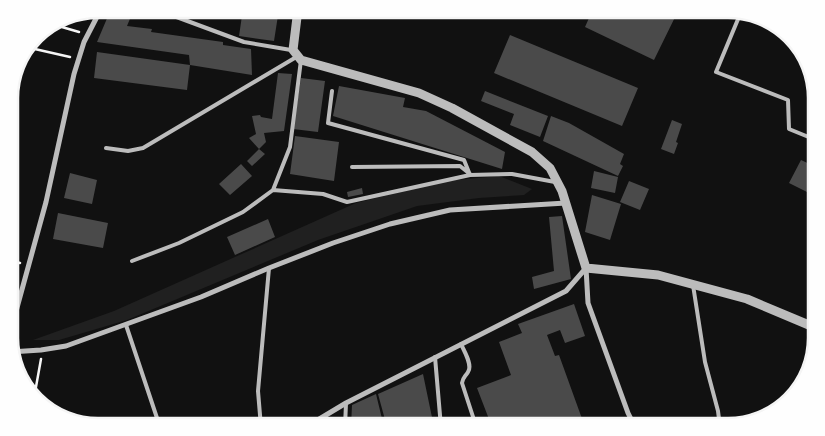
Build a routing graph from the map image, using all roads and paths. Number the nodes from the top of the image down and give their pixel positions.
1 (96, 18) edge
2 (179, 18) edge
3 (298, 18) edge
4 (738, 19) edge
5 (61, 27) edge
6 (87, 36) junction
7 (34, 49) edge
8 (297, 55) junction
9 (78, 59) junction
10 (332, 91) dead end
11 (808, 137) edge
12 (106, 148) dead end
13 (352, 167) dead end
14 (470, 175) junction
15 (557, 182) junction
16 (273, 190) junction
17 (566, 203) junction
18 (132, 261) dead end
19 (269, 268) junction
20 (586, 268) junction
21 (693, 285) junction
22 (18, 304) edge
23 (126, 325) junction
24 (808, 325) edge
25 (461, 344) junction
26 (41, 350) junction
27 (19, 352) edge
28 (435, 357) junction
29 (36, 389) edge
30 (346, 403) junction
31 (157, 418) edge
32 (260, 418) edge
33 (321, 418) edge
34 (345, 418) edge
35 (440, 418) edge
36 (473, 418) edge
37 (630, 418) edge
38 (719, 418) edge

1 - 6 street
2 - 8 lane
3 - 8 street
4 - 11 lane
5 - 6 path
6 - 9 street
7 - 9 path
8 - 12 lane
8 - 15 street
8 - 16 lane
9 - 22 street
10 - 14 lane
13 - 14 lane
14 - 15 lane
14 - 16 lane
15 - 17 street
16 - 18 lane
17 - 19 street
17 - 20 street
19 - 23 street
19 - 32 lane
20 - 21 street
20 - 25 street
20 - 37 street
21 - 24 street
21 - 38 lane
23 - 26 street
23 - 31 lane
25 - 28 street
25 - 36 lane
26 - 27 street
26 - 29 path
28 - 30 street
28 - 35 lane
30 - 33 street
30 - 34 lane

